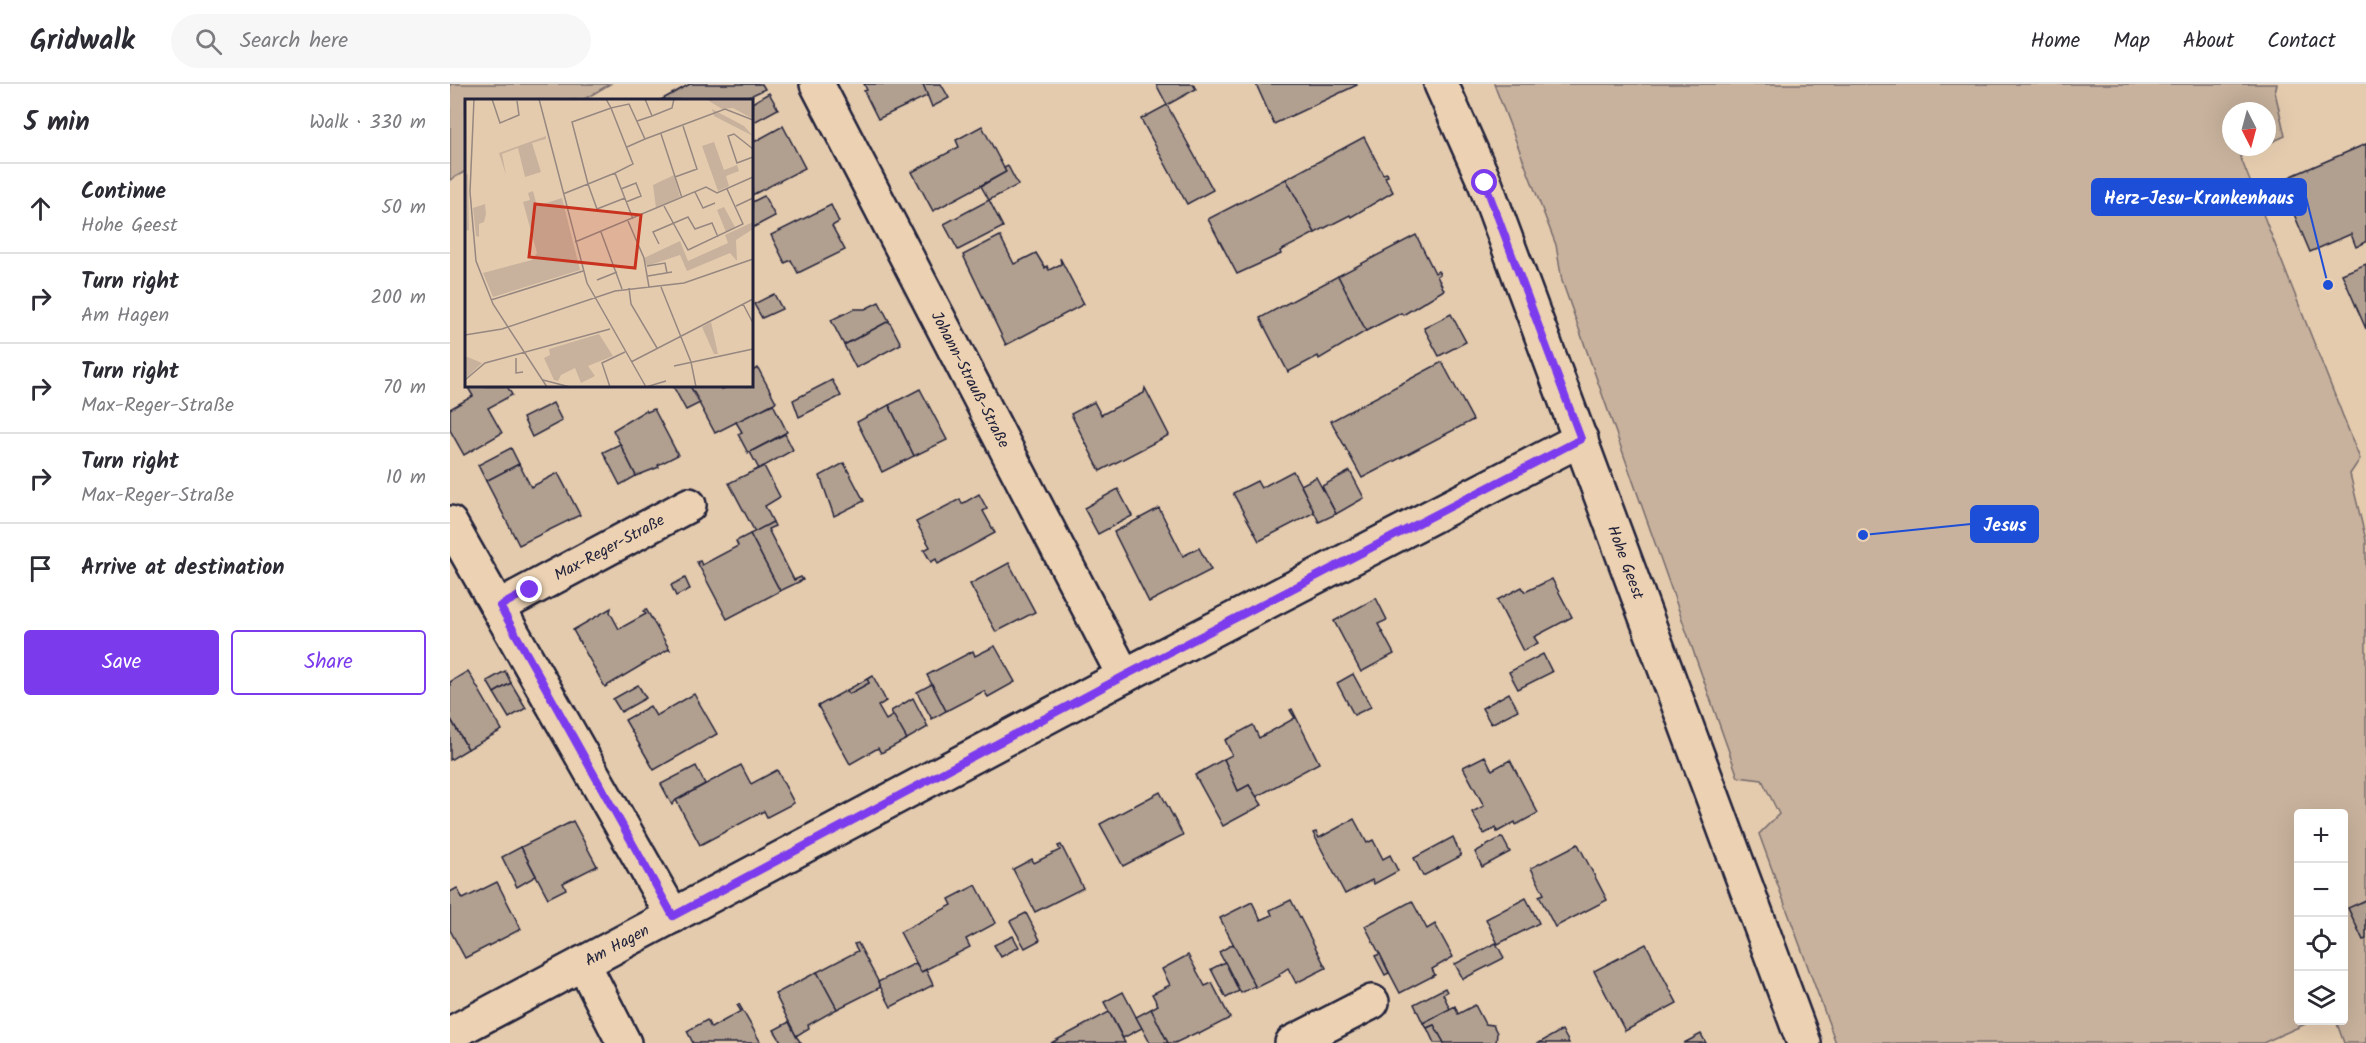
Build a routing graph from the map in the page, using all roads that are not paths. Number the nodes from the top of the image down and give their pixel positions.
1 (817, 84) edge
2 (1442, 84) edge
3 (1581, 439) junction
4 (689, 505) dead end
5 (450, 523) edge
6 (500, 606) junction
7 (1124, 676) junction
8 (673, 916) junction
9 (583, 963) junction
10 (1372, 1002) dead end
11 (450, 1034) edge
12 (624, 1043) edge
13 (1292, 1043) edge
14 (1804, 1043) edge

1 - 7 street, Johann-Strauß-Straße
2 - 3 street, Hohe Geest
3 - 7 street, Am Hagen
3 - 14 street, Hohe Geest
4 - 6 street, Max-Reger-Straße
5 - 6 street
6 - 8 street
7 - 8 street, Am Hagen
8 - 9 street, Am Hagen
9 - 11 street, Am Hagen
9 - 12 street
10 - 13 street

